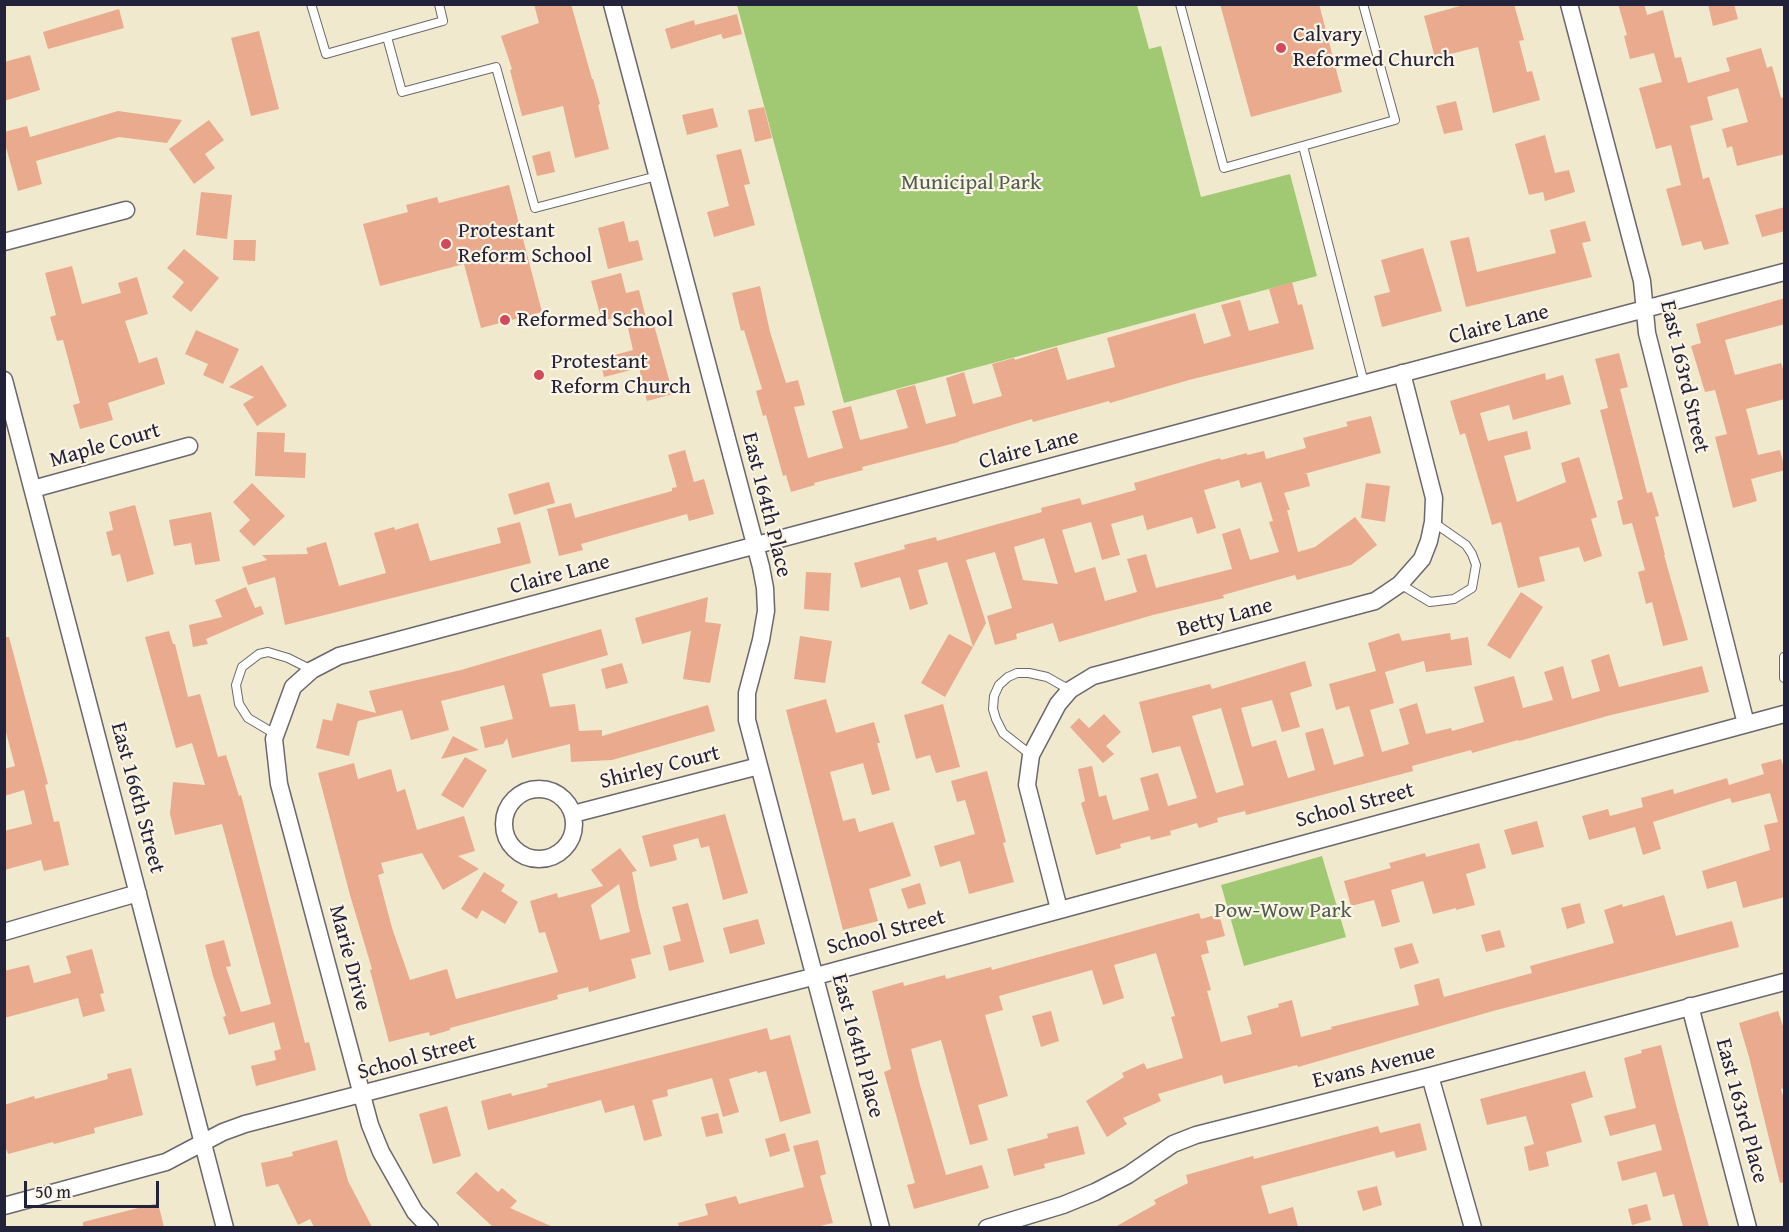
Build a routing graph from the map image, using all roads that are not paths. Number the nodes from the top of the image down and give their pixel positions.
1 (311, 4) edge
2 (439, 4) edge
3 (612, 4) edge
4 (1180, 4) edge
5 (1363, 4) edge
6 (1569, 4) edge
7 (387, 37) junction
8 (1303, 146) junction
9 (657, 176) junction
10 (126, 210) dead end
11 (4, 242) edge
12 (1785, 272) edge
13 (1644, 310) junction
14 (1402, 373) junction
15 (4, 380) edge
16 (1364, 383) junction
17 (189, 446) dead end
18 (33, 489) junction
19 (1433, 522) junction
20 (755, 547) junction
21 (1400, 584) junction
22 (1785, 657) edge
23 (312, 670) junction
24 (1785, 678) edge
25 (293, 687) joint
26 (1070, 690) junction
27 (1785, 714) edge
28 (1746, 724) junction
29 (275, 734) junction
30 (1031, 755) junction
31 (759, 766) junction
32 (573, 814) junction
33 (138, 893) junction
34 (1059, 909) junction
35 (4, 932) edge
36 (816, 976) junction
37 (1785, 982) edge
38 (1690, 1006) junction
39 (1431, 1076) junction
40 (362, 1095) junction
41 (203, 1143) junction
42 (4, 1206) edge
43 (225, 1227) edge
44 (430, 1227) edge
45 (881, 1227) edge
46 (987, 1227) edge
47 (1473, 1227) edge
48 (1748, 1227) edge

1 - 7 lane
2 - 7 lane
3 - 9 street, East 164th Place
4 - 8 lane
5 - 8 lane
6 - 13 street, East 163rd Street
7 - 9 lane
8 - 16 lane
9 - 20 street, East 164th Place
10 - 11 street
12 - 13 street, Claire Lane
13 - 14 street, Claire Lane
13 - 28 street, East 163rd Street
14 - 16 street, Claire Lane
14 - 19 street, Betty Lane
15 - 18 street, East 166th Street
16 - 20 street, Claire Lane
17 - 18 street, Maple Court
18 - 33 street, East 166th Street
19 - 21 street, Betty Lane
19 - 21 lane
20 - 23 street, Claire Lane
20 - 31 street, East 164th Place
21 - 26 street, Betty Lane
22 - 24 lane
23 - 25 street, Claire Lane
23 - 29 lane
25 - 29 street, Marie Drive
26 - 30 street, Betty Lane
26 - 30 lane
27 - 28 street, School Street
28 - 34 street, School Street
29 - 40 street, Marie Drive
30 - 34 street, Betty Lane
31 - 32 street, Shirley Court
31 - 36 street, East 164th Place
32 - 32 street
33 - 35 street
33 - 41 street, East 166th Street
34 - 36 street, School Street
36 - 40 street, School Street
36 - 45 street, East 164th Place
37 - 38 street, Evans Avenue
38 - 39 street, Evans Avenue
38 - 48 street, East 163rd Place
39 - 46 street, Evans Avenue
39 - 47 street
40 - 41 street, School Street
40 - 44 street, Marie Drive
41 - 42 street, School Street
41 - 43 street, East 166th Street

